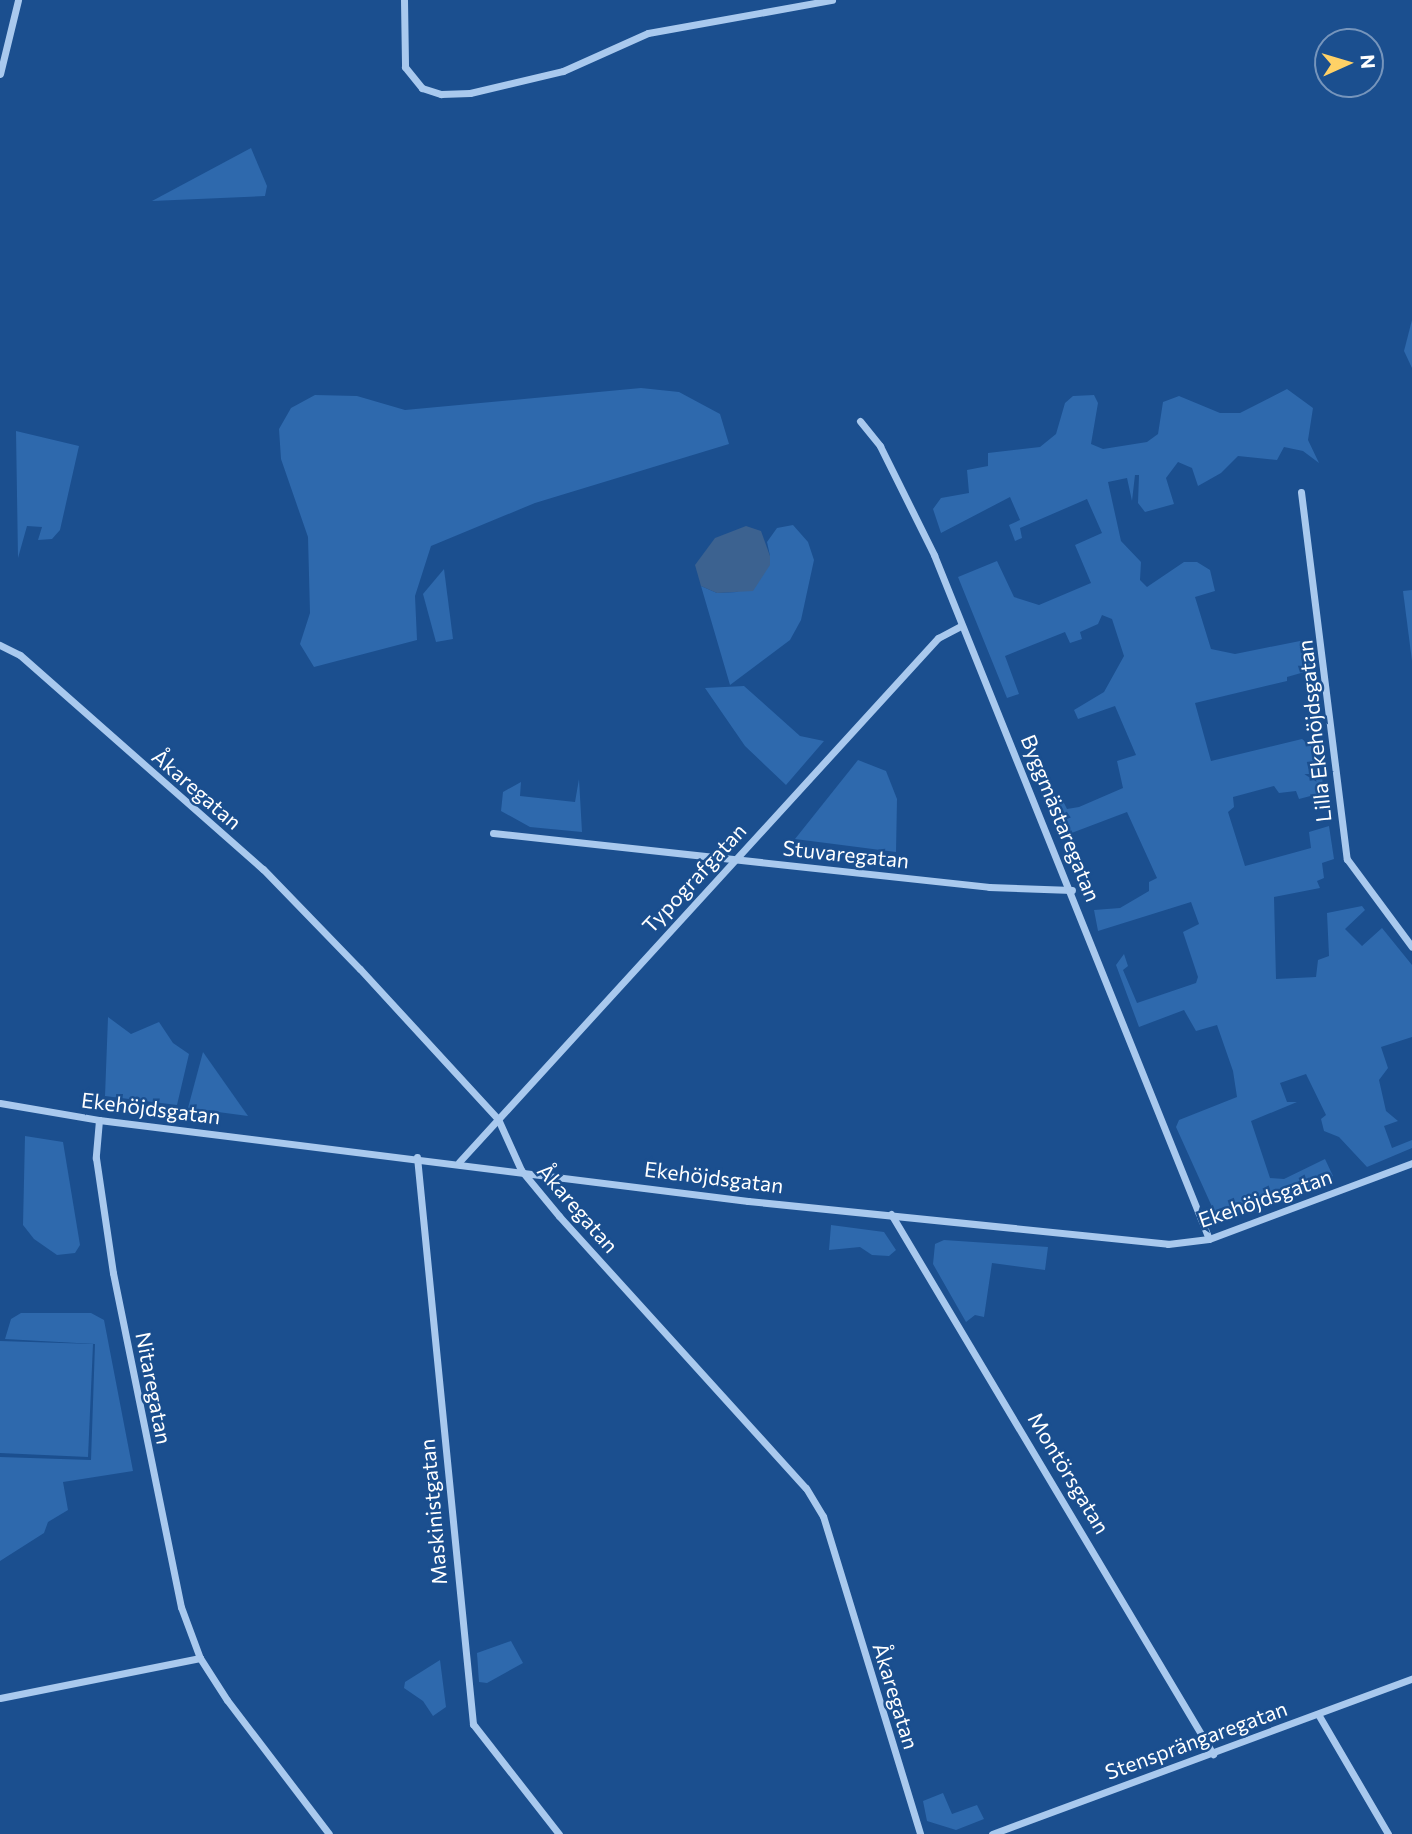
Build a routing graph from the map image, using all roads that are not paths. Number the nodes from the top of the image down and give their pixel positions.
1 (18, 0) edge
2 (404, 0) edge
3 (832, 0) edge
4 (0, 74) edge
5 (860, 421) dead end
6 (1301, 492) dead end
7 (961, 626) junction
8 (0, 645) edge
9 (492, 833) dead end
10 (730, 860) junction
11 (1072, 890) junction
12 (1412, 947) edge
13 (0, 1103) edge
14 (498, 1119) junction
15 (99, 1120) junction
16 (417, 1157) junction
17 (459, 1162) junction
18 (1412, 1163) edge
19 (521, 1170) junction
20 (891, 1213) junction
21 (1209, 1239) junction
22 (200, 1658) junction
23 (1412, 1679) edge
24 (0, 1698) edge
25 (1318, 1714) junction
26 (1213, 1754) junction
27 (329, 1834) edge
28 (559, 1834) edge
29 (920, 1834) edge
30 (992, 1834) edge
31 (1388, 1834) edge

1 - 4 street
2 - 3 street
5 - 7 street, Byggmästaregatan
6 - 12 street, Lilla Ekehöjdsgatan
7 - 10 street, Typografgatan
7 - 11 street, Byggmästaregatan
8 - 14 street, Åkaregatan
9 - 10 street, Stuvaregatan
10 - 11 street, Stuvaregatan
10 - 14 street, Typografgatan
11 - 21 street, Byggmästaregatan
13 - 15 street, Ekehöjdsgatan
14 - 17 street, Typografgatan
14 - 19 street, Åkaregatan
15 - 16 street, Ekehöjdsgatan
15 - 22 street, Nitaregatan
16 - 17 street, Ekehöjdsgatan
16 - 28 street, Maskinistgatan
17 - 19 street, Ekehöjdsgatan
18 - 21 street, Ekehöjdsgatan
19 - 20 street, Ekehöjdsgatan
19 - 29 street, Åkaregatan
20 - 21 street, Ekehöjdsgatan
20 - 26 street, Montörsgatan
22 - 24 street
22 - 27 street, Nitaregatan
23 - 25 street, Stensprängaregatan
25 - 26 street, Stensprängaregatan
25 - 31 street
26 - 30 street, Stensprängaregatan

